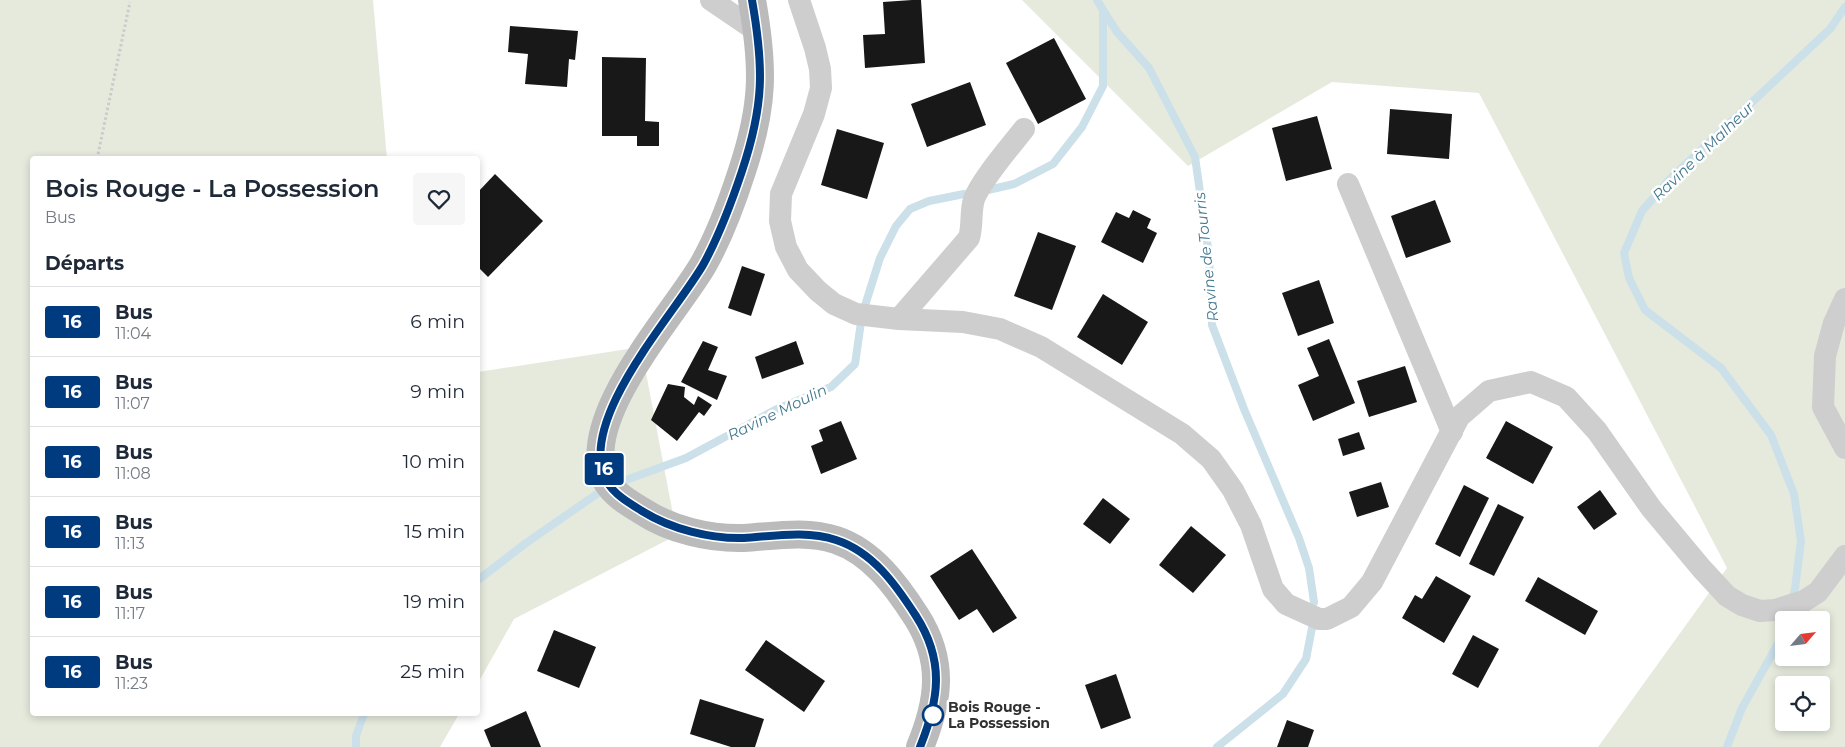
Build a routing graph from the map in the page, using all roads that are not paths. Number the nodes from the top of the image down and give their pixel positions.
1 (711, 0) edge
2 (752, 0) edge
3 (799, 0) edge
4 (758, 32) junction
5 (1024, 129) dead end
6 (1348, 184) dead end
7 (1845, 299) edge
8 (899, 319) junction
9 (1452, 432) junction
10 (1845, 448) edge
11 (1845, 556) edge
12 (920, 747) edge

1 - 4 street
2 - 4 main road
3 - 8 street
4 - 12 main road
5 - 8 street
6 - 9 street
7 - 10 street
8 - 9 street
9 - 11 street

